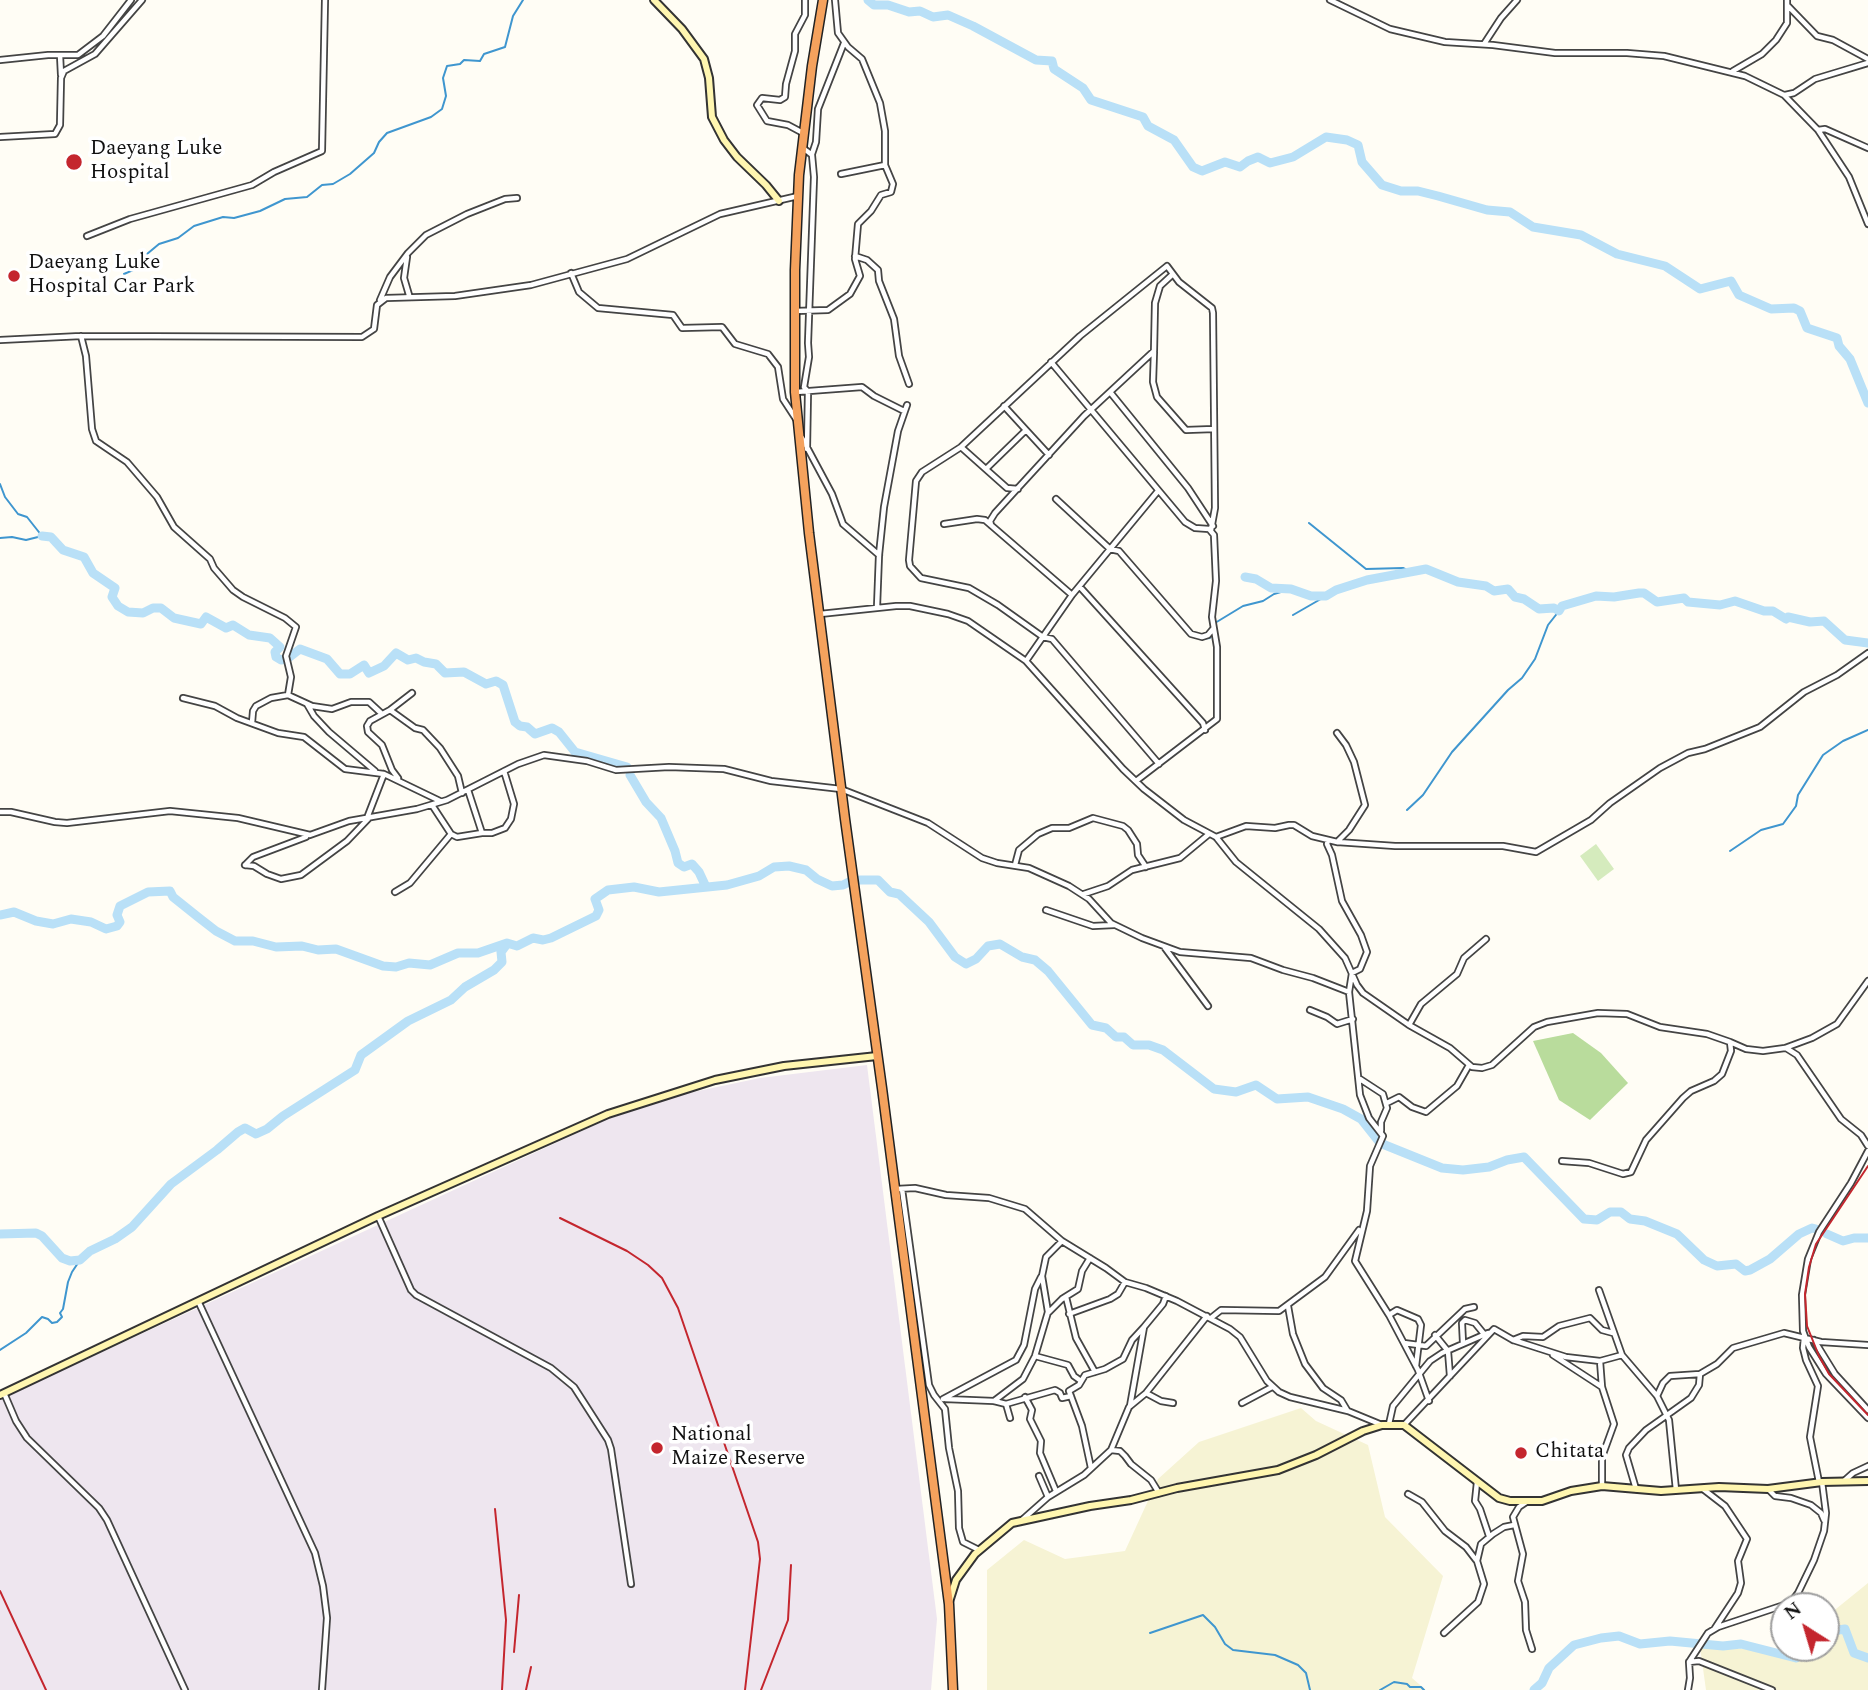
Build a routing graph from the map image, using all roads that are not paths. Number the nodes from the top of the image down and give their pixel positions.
1 (131, 0) edge
2 (140, 0) edge
3 (325, 0) edge
4 (654, 0) edge
5 (805, 0) edge
6 (823, 0) edge
7 (835, 0) edge
8 (1330, 0) edge
9 (1515, 1) edge
10 (1787, 3) edge
11 (844, 43) junction
12 (1483, 44) junction
13 (60, 55) junction
14 (78, 55) junction
15 (0, 60) edge
16 (1868, 61) edge
17 (70, 66) junction
18 (1732, 72) junction
19 (61, 78) junction
20 (1784, 95) junction
21 (1818, 130) junction
22 (803, 133) junction
23 (0, 137) edge
24 (802, 148) junction
25 (1868, 148) edge
26 (812, 155) junction
27 (885, 165) junction
28 (841, 174) dead end
29 (798, 196) junction
30 (517, 198) dead end
31 (779, 201) junction
32 (1868, 224) edge
33 (87, 236) dead end
34 (408, 253) junction
35 (855, 256) junction
36 (571, 273) junction
37 (1173, 274) junction
38 (410, 296) junction
39 (380, 300) junction
40 (794, 311) junction
41 (811, 312) junction
42 (81, 336) junction
43 (0, 340) edge
44 (1154, 351) junction
45 (1051, 362) junction
46 (909, 384) dead end
47 (795, 392) junction
48 (808, 392) junction
49 (1110, 392) junction
50 (906, 405) dead end
51 (1004, 406) junction
52 (1090, 409) junction
53 (904, 411) junction
54 (798, 422) junction
55 (1214, 429) junction
56 (1026, 430) junction
57 (800, 434) junction
58 (961, 447) junction
59 (807, 449) junction
60 (1049, 454) junction
61 (986, 469) junction
62 (1007, 488) junction
63 (1019, 488) junction
64 (1158, 491) junction
65 (1056, 499) dead end
66 (1005, 502) junction
67 (995, 513) junction
68 (978, 519) junction
69 (944, 524) dead end
70 (991, 525) junction
71 (1212, 528) junction
72 (1110, 549) junction
73 (878, 555) junction
74 (1080, 587) junction
75 (1072, 595) junction
76 (877, 608) junction
77 (819, 614) junction
78 (1213, 629) junction
79 (1043, 637) junction
80 (1868, 653) edge
81 (1026, 661) junction
82 (412, 693) dead end
83 (288, 695) junction
84 (183, 698) dead end
85 (307, 704) junction
86 (390, 710) junction
87 (382, 714) junction
88 (252, 723) junction
89 (1205, 730) junction
90 (1337, 733) dead end
91 (1159, 764) junction
92 (504, 771) junction
93 (376, 772) junction
94 (384, 774) junction
95 (401, 781) junction
96 (1136, 781) junction
97 (841, 789) junction
98 (465, 792) junction
99 (441, 802) junction
100 (432, 805) junction
101 (0, 812) edge
102 (368, 818) junction
103 (482, 832) junction
104 (451, 834) junction
105 (1209, 834) junction
106 (310, 835) junction
107 (1216, 838) junction
108 (1328, 840) junction
109 (1337, 842) junction
110 (1016, 865) junction
111 (1146, 867) junction
112 (395, 891) dead end
113 (1083, 894) junction
114 (1046, 910) dead end
115 (1115, 925) junction
116 (1486, 939) dead end
117 (1164, 947) junction
118 (1352, 973) junction
119 (1868, 981) edge
120 (1349, 992) junction
121 (1208, 1006) dead end
122 (1310, 1010) dead end
123 (1353, 1019) junction
124 (1409, 1025) junction
125 (1730, 1042) junction
126 (1785, 1048) junction
127 (877, 1056) junction
128 (1469, 1065) junction
129 (1360, 1079) junction
130 (1387, 1103) junction
131 (1381, 1132) junction
132 (1868, 1148) edge
133 (1562, 1161) dead end
134 (898, 1189) junction
135 (378, 1216) junction
136 (1362, 1227) junction
137 (1062, 1241) junction
138 (1090, 1258) junction
139 (1042, 1276) junction
140 (1125, 1282) junction
141 (1599, 1290) dead end
142 (1166, 1296) junction
143 (1066, 1297) junction
144 (199, 1303) junction
145 (1288, 1305) junction
146 (1474, 1307) dead end
147 (1048, 1312) junction
148 (1069, 1314) junction
149 (1389, 1315) junction
150 (1208, 1317) junction
151 (1457, 1317) junction
152 (1463, 1321) junction
153 (1144, 1327) junction
154 (1613, 1333) junction
155 (1487, 1334) junction
156 (1435, 1335) junction
157 (1804, 1337) junction
158 (1513, 1340) junction
159 (1814, 1340) junction
160 (1403, 1343) junction
161 (1464, 1343) junction
162 (1868, 1345) edge
163 (1419, 1346) junction
164 (1475, 1349) junction
165 (1448, 1351) junction
166 (1550, 1353) junction
167 (1622, 1355) junction
168 (1035, 1356) junction
169 (1600, 1362) junction
170 (1416, 1366) junction
171 (1094, 1372) junction
172 (1700, 1374) junction
173 (1420, 1375) junction
174 (1450, 1377) junction
175 (1082, 1381) junction
176 (1272, 1387) junction
177 (1602, 1387) junction
178 (921, 1390) junction
179 (1146, 1393) junction
180 (2, 1394) edge
181 (934, 1395) junction
182 (1657, 1395) junction
183 (1071, 1396) junction
184 (1025, 1397) junction
185 (943, 1399) junction
186 (994, 1401) junction
187 (1429, 1401) junction
188 (1173, 1403) dead end
189 (1242, 1403) dead end
190 (1006, 1404) junction
191 (1129, 1407) junction
192 (1348, 1410) junction
193 (1868, 1410) edge
194 (1667, 1416) junction
195 (1010, 1418) dead end
196 (1868, 1418) edge
197 (1386, 1425) junction
198 (1404, 1426) junction
199 (1111, 1450) junction
200 (1868, 1466) edge
201 (1091, 1468) junction
202 (1039, 1476) dead end
203 (1844, 1481) junction
204 (1868, 1481) edge
205 (1477, 1482) junction
206 (1821, 1482) junction
207 (1602, 1486) junction
208 (1702, 1488) junction
209 (1768, 1489) junction
210 (1637, 1490) junction
211 (1676, 1490) junction
212 (1056, 1491) junction
213 (1159, 1493) junction
214 (1408, 1494) dead end
215 (1048, 1497) junction
216 (1525, 1502) junction
217 (1022, 1520) junction
218 (1514, 1525) junction
219 (1825, 1525) junction
220 (1489, 1536) junction
221 (979, 1550) junction
222 (1477, 1561) junction
223 (631, 1584) dead end
224 (948, 1604) junction
225 (1713, 1630) junction
226 (1444, 1633) dead end
227 (1532, 1649) dead end
228 (1689, 1662) junction
229 (185, 1690) edge
230 (322, 1690) edge
231 (953, 1690) edge
232 (1688, 1690) edge
233 (1772, 1690) edge

1 - 14 street
2 - 17 street
3 - 33 street
4 - 31 street
5 - 22 street
6 - 22 highway
7 - 11 street
8 - 12 street
9 - 12 street
10 - 16 street
10 - 18 street
11 - 26 street
11 - 27 street
12 - 18 street
13 - 14 street
13 - 15 street
13 - 19 street
14 - 17 street
16 - 20 street
17 - 19 street
18 - 20 street
19 - 23 street
20 - 21 street
21 - 25 street
21 - 32 street
22 - 24 highway
24 - 26 street
24 - 29 highway
26 - 41 street
27 - 28 street
27 - 35 street
29 - 31 street
29 - 40 highway
30 - 34 street
31 - 36 street
34 - 38 street
34 - 39 street
35 - 41 street
35 - 46 street
36 - 38 street
36 - 54 street
37 - 44 street
37 - 45 street
37 - 55 street
38 - 39 street
39 - 42 street
40 - 41 street
40 - 47 highway
41 - 48 street
42 - 43 street
42 - 83 street
44 - 49 street
44 - 55 street
45 - 51 street
45 - 52 street
47 - 48 street
47 - 54 highway
48 - 53 street
48 - 59 street
49 - 52 street
49 - 71 street
50 - 53 street
51 - 56 street
51 - 58 street
52 - 60 street
52 - 64 street
53 - 73 street
54 - 57 highway
55 - 71 street
56 - 60 street
56 - 61 street
57 - 59 street
57 - 77 highway
58 - 61 street
58 - 79 street
59 - 73 street
60 - 63 street
61 - 62 street
62 - 63 street
62 - 66 street
63 - 66 street
64 - 71 street
64 - 72 street
65 - 72 street
66 - 67 street
67 - 68 street
67 - 70 street
68 - 69 street
68 - 70 street
70 - 75 street
71 - 78 street
72 - 74 street
72 - 78 street
73 - 76 street
74 - 75 street
74 - 89 street
75 - 79 street
76 - 77 street
76 - 81 street
77 - 97 highway
78 - 89 street
79 - 81 street
79 - 91 street
80 - 109 street
81 - 96 street
82 - 86 street
83 - 85 street
83 - 88 street
84 - 88 street
85 - 87 street
85 - 93 street
86 - 87 street
86 - 98 street
87 - 95 street
88 - 93 street
89 - 91 street
90 - 109 street
91 - 96 street
92 - 97 street
92 - 98 street
92 - 103 street
93 - 94 street
94 - 95 street
94 - 102 street
95 - 99 street
96 - 105 street
97 - 110 street
97 - 127 highway
98 - 99 street
98 - 103 street
99 - 100 street
100 - 102 street
100 - 104 street
101 - 106 street
102 - 106 street
102 - 106 street
103 - 104 street
104 - 112 street
105 - 107 street
105 - 111 street
107 - 108 street
107 - 118 street
108 - 109 street
108 - 118 street
110 - 111 street
110 - 113 street
111 - 113 street
113 - 115 street
114 - 115 street
115 - 117 street
116 - 124 street
117 - 120 street
117 - 121 street
118 - 120 street
118 - 124 street
119 - 126 street
120 - 123 street
122 - 123 street
123 - 129 street
124 - 128 street
125 - 126 street
125 - 128 street
125 - 133 street
126 - 132 street
127 - 134 highway
127 - 135 street
128 - 130 street
129 - 130 street
129 - 131 street
130 - 131 street
131 - 136 street
132 - 157 street
134 - 137 street
134 - 178 highway
134 - 181 street
135 - 144 street
135 - 223 street
136 - 145 street
136 - 149 street
137 - 138 street
137 - 139 street
138 - 140 street
138 - 143 street
139 - 147 street
139 - 185 street
140 - 142 street
140 - 148 street
141 - 154 street
142 - 150 street
142 - 153 street
143 - 147 street
143 - 148 street
144 - 180 street
144 - 230 street
145 - 150 street
145 - 192 street
146 - 151 street
147 - 168 street
148 - 171 street
149 - 160 street
149 - 163 street
150 - 176 street
150 - 179 street
151 - 152 street
151 - 156 street
152 - 155 street
152 - 161 street
153 - 171 street
153 - 191 street
154 - 158 street
154 - 167 street
155 - 158 street
155 - 161 street
155 - 164 street
156 - 163 street
156 - 165 street
157 - 159 street
157 - 172 street
157 - 196 street
157 - 206 street
158 - 166 street
159 - 162 street
159 - 193 street
160 - 163 street
160 - 170 street
161 - 164 street
161 - 165 street
163 - 170 street
164 - 174 street
165 - 173 street
165 - 174 street
166 - 169 street
166 - 177 street
167 - 169 street
167 - 182 street
168 - 175 street
168 - 186 street
169 - 177 street
170 - 173 street
171 - 175 street
172 - 182 street
172 - 194 street
173 - 187 street
173 - 197 street
174 - 187 street
175 - 183 street
176 - 189 street
176 - 192 street
177 - 207 street
178 - 181 street
178 - 224 highway
179 - 188 street
179 - 191 street
180 - 229 street
181 - 185 street
181 - 221 street
182 - 194 street
183 - 184 street
183 - 201 street
184 - 190 street
184 - 212 street
185 - 186 street
186 - 190 street
187 - 198 street
190 - 195 street
191 - 199 street
192 - 197 street
194 - 210 street
194 - 211 street
197 - 198 street
197 - 213 street
198 - 205 street
199 - 201 street
199 - 213 street
200 - 203 street
201 - 212 street
202 - 215 street
203 - 204 street
203 - 206 street
205 - 216 street
205 - 220 street
206 - 209 street
206 - 219 street
207 - 210 street
207 - 216 street
208 - 209 street
208 - 211 street
208 - 225 street
209 - 219 street
210 - 211 street
212 - 215 street
213 - 217 street
214 - 222 street
215 - 217 street
216 - 218 street
217 - 221 street
218 - 220 street
218 - 227 street
219 - 225 street
220 - 222 street
221 - 224 street
222 - 226 street
224 - 231 highway
225 - 228 street
228 - 232 street
228 - 233 street

